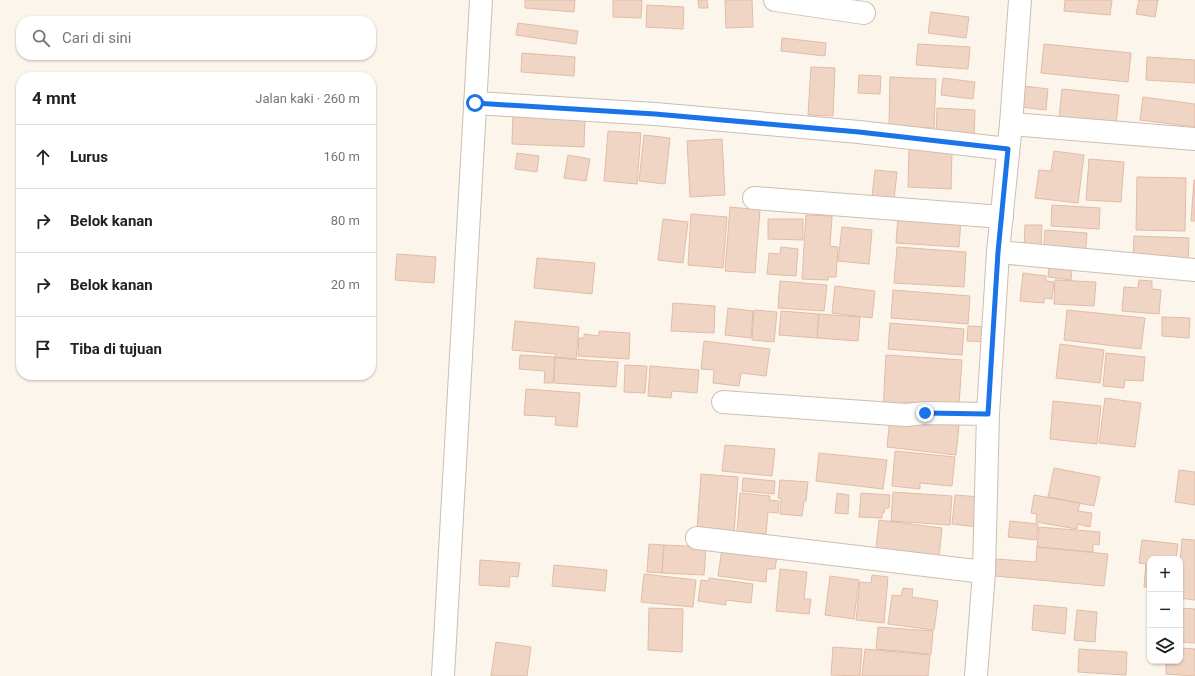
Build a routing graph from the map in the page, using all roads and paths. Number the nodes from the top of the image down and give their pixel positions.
1 (481, 0) edge
2 (775, 0) edge
3 (1020, 0) edge
4 (864, 13) dead end
5 (475, 103) junction
6 (1011, 124) junction
7 (1195, 139) edge
8 (1008, 149) junction
9 (754, 198) dead end
10 (1002, 217) junction
11 (998, 252) junction
12 (1195, 270) edge
13 (723, 402) dead end
14 (988, 414) junction
15 (697, 538) dead end
16 (984, 572) junction
17 (443, 676) edge
18 (976, 676) edge

1 - 5 street
2 - 4 street
3 - 6 street
5 - 8 street
5 - 17 street
6 - 7 street
6 - 8 street
8 - 10 street
9 - 10 street
10 - 11 street
11 - 12 street
11 - 14 street
13 - 14 street
14 - 16 street
15 - 16 street
16 - 18 street

